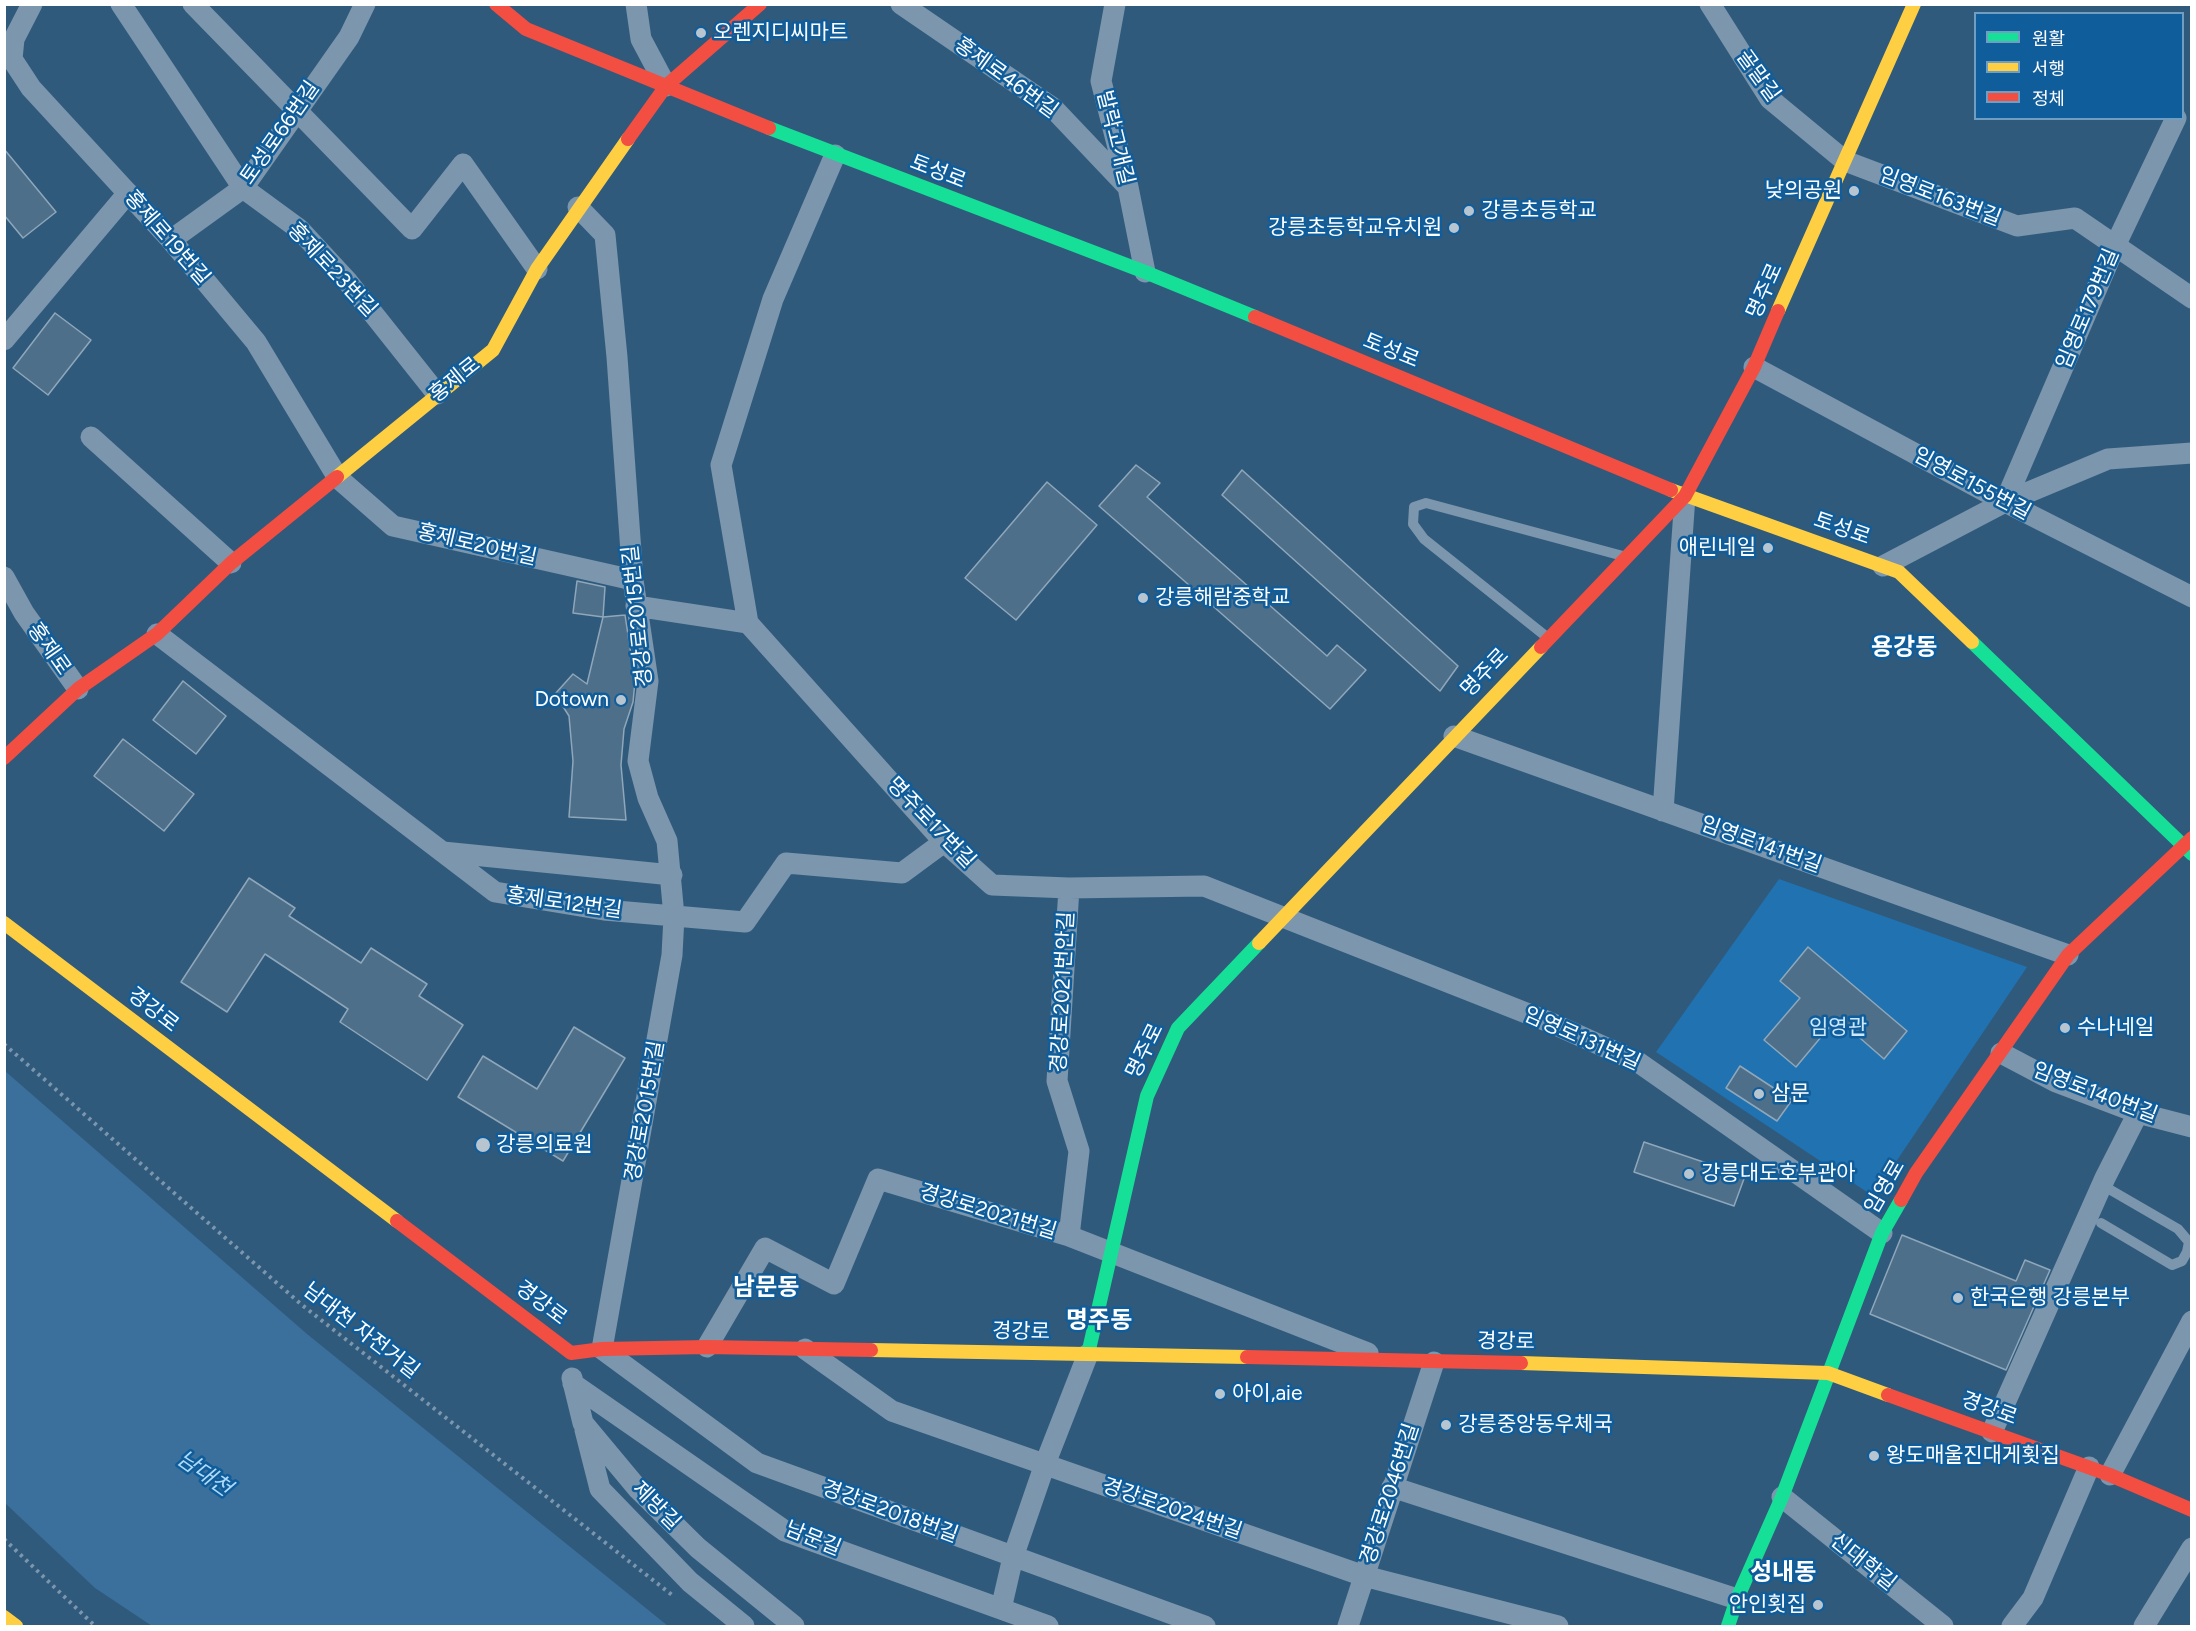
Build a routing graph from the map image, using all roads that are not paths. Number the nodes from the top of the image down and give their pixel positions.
1 (32, 4) edge
2 (121, 4) edge
3 (193, 4) edge
4 (365, 4) edge
5 (496, 4) edge
6 (636, 4) edge
7 (760, 4) edge
8 (1114, 4) edge
9 (1710, 4) edge
10 (1914, 4) edge
11 (906, 6) edge
12 (9, 48) edge
13 (666, 86) junction
14 (295, 111) junction
15 (2175, 120) edge
16 (835, 155) junction
17 (1845, 161) junction
18 (1128, 187) junction
19 (243, 188) junction
20 (128, 193) junction
21 (578, 207) junction
22 (171, 240) junction
23 (2115, 246) junction
24 (537, 268) junction
25 (1145, 272) junction
26 (2192, 298) edge
27 (4, 340) edge
28 (1754, 367) junction
29 (437, 394) junction
30 (91, 437) dead end
31 (2192, 453) edge
32 (338, 478) junction
33 (1685, 496) junction
34 (2005, 502) junction
35 (1627, 557) junction
36 (231, 563) junction
37 (1883, 566) junction
38 (4, 577) edge
39 (633, 580) junction
40 (2192, 597) edge
41 (636, 606) junction
42 (748, 623) junction
43 (157, 634) junction
44 (1548, 638) junction
45 (78, 689) junction
46 (1454, 736) junction
47 (4, 759) edge
48 (1663, 811) junction
49 (944, 842) junction
50 (2188, 846) edge
51 (442, 851) junction
52 (672, 876) junction
53 (1069, 888) junction
54 (674, 916) junction
55 (1283, 917) junction
56 (4, 923) edge
57 (2068, 955) junction
58 (2001, 1053) junction
59 (2138, 1113) junction
60 (2192, 1127) edge
61 (2102, 1185) junction
62 (2100, 1222) dead end
63 (1882, 1233) junction
64 (1069, 1236) junction
65 (1111, 1253) junction
66 (2192, 1321) edge
67 (707, 1347) junction
68 (602, 1349) junction
69 (804, 1349) junction
70 (571, 1353) junction
71 (1088, 1354) junction
72 (1384, 1359) junction
73 (1434, 1362) junction
74 (1828, 1373) junction
75 (573, 1384) junction
76 (583, 1424) junction
77 (1992, 1432) junction
78 (1045, 1464) junction
79 (2089, 1467) junction
80 (2110, 1475) junction
81 (1392, 1486) junction
82 (1782, 1497) junction
83 (2192, 1510) edge
84 (2192, 1548) edge
85 (1013, 1557) junction
86 (1364, 1576) junction
87 (1737, 1599) junction
88 (1001, 1610) junction
89 (4, 1617) edge
90 (16, 1626) edge
91 (744, 1626) edge
92 (794, 1626) edge
93 (1048, 1626) edge
94 (1205, 1626) edge
95 (1348, 1626) edge
96 (1558, 1626) edge
97 (1728, 1626) edge
98 (1943, 1626) edge
99 (2012, 1626) edge
100 (2144, 1626) edge

1 - 12 street, 홍제로19번길
2 - 19 street, 홍제로23번길
3 - 14 street
4 - 14 street, 토성로66번길
5 - 13 street, 토성로
6 - 13 street
7 - 13 street, 홍제로
8 - 18 street, 발락고개길
9 - 17 street, 골말길
10 - 17 street, 명주로
11 - 18 street, 홍제로46번길
12 - 20 street, 홍제로19번길
13 - 16 street, 토성로
13 - 21 street, 홍제로
14 - 19 street, 토성로66번길
14 - 24 street
15 - 23 street, 임영로179번길
16 - 25 street, 토성로
16 - 42 street
17 - 23 street, 임영로163번길
17 - 28 street, 명주로
18 - 25 street, 발락고개길
19 - 22 street, 토성로66번길
19 - 29 street, 홍제로23번길
20 - 22 street, 홍제로19번길
20 - 27 street
21 - 24 street, 홍제로
21 - 39 street, 경강로2015번길
22 - 32 street, 홍제로19번길
23 - 26 street, 임영로163번길
23 - 34 street, 임영로179번길
24 - 29 street, 홍제로
25 - 33 street, 토성로
28 - 33 street, 명주로
28 - 34 street, 임영로155번길
29 - 32 street, 홍제로
30 - 36 street
31 - 34 street
32 - 36 street, 홍제로
32 - 39 street, 홍제로20번길
33 - 35 street, 명주로
33 - 37 street, 토성로
33 - 48 street
34 - 37 street
34 - 40 street, 임영로155번길
35 - 44 street, 명주로
35 - 44 lane
36 - 43 street, 홍제로
37 - 50 street, 토성로
38 - 45 street, 홍제로
39 - 41 street, 경강로2015번길
41 - 42 street
41 - 52 street, 경강로2015번길
42 - 49 street, 명주로17번길
43 - 45 street, 홍제로
43 - 51 street, 홍제로12번길
44 - 46 street, 명주로
45 - 47 street, 홍제로
46 - 48 street, 임영로141번길
46 - 55 street, 명주로
48 - 57 street, 임영로141번길
49 - 53 street, 명주로17번길
49 - 54 street, 홍제로12번길
50 - 57 street, 임영로
51 - 52 street
51 - 54 street, 홍제로12번길
52 - 54 street, 경강로2015번길
53 - 55 street, 명주로17번길
53 - 64 street, 경강로2021번안길
54 - 68 street, 경강로2015번길
55 - 63 street, 임영로131번길
55 - 65 street, 명주로
56 - 70 street, 경강로
57 - 58 street, 임영로
58 - 59 street, 임영로140번길
58 - 63 street, 임영로
59 - 60 street, 임영로140번길
59 - 61 street
61 - 62 lane
61 - 77 street
63 - 74 street, 임영로
64 - 65 street, 경강로2021번길
64 - 67 street, 경강로2021번길
65 - 71 street, 명주로
65 - 72 street, 경강로2021번길
66 - 80 street
67 - 68 street, 경강로
67 - 69 street, 경강로
68 - 70 street, 경강로
68 - 85 street, 경강로2018번길
69 - 71 street, 경강로
69 - 78 street, 경강로2024번길
70 - 75 street, 제방길
71 - 72 street, 경강로
71 - 78 street
72 - 73 street, 경강로
73 - 74 street, 경강로
73 - 81 street, 경강로2046번길
74 - 77 street, 경강로
74 - 82 street, 임영로
75 - 76 street, 제방길
75 - 88 street, 남문길
76 - 91 street
76 - 92 street, 제방길
77 - 79 street, 경강로
78 - 85 street
78 - 86 street, 경강로2024번길
79 - 80 street, 경강로
79 - 99 street
80 - 83 street, 경강로
81 - 86 street, 경강로2046번길
81 - 87 street
82 - 87 street, 임영로
82 - 98 street, 신대학길
84 - 100 street
85 - 88 street
85 - 94 street, 경강로2018번길
86 - 95 street, 경강로2046번길
86 - 96 street, 경강로2024번길
87 - 97 street, 임영로
88 - 93 street, 남문길
89 - 90 street

